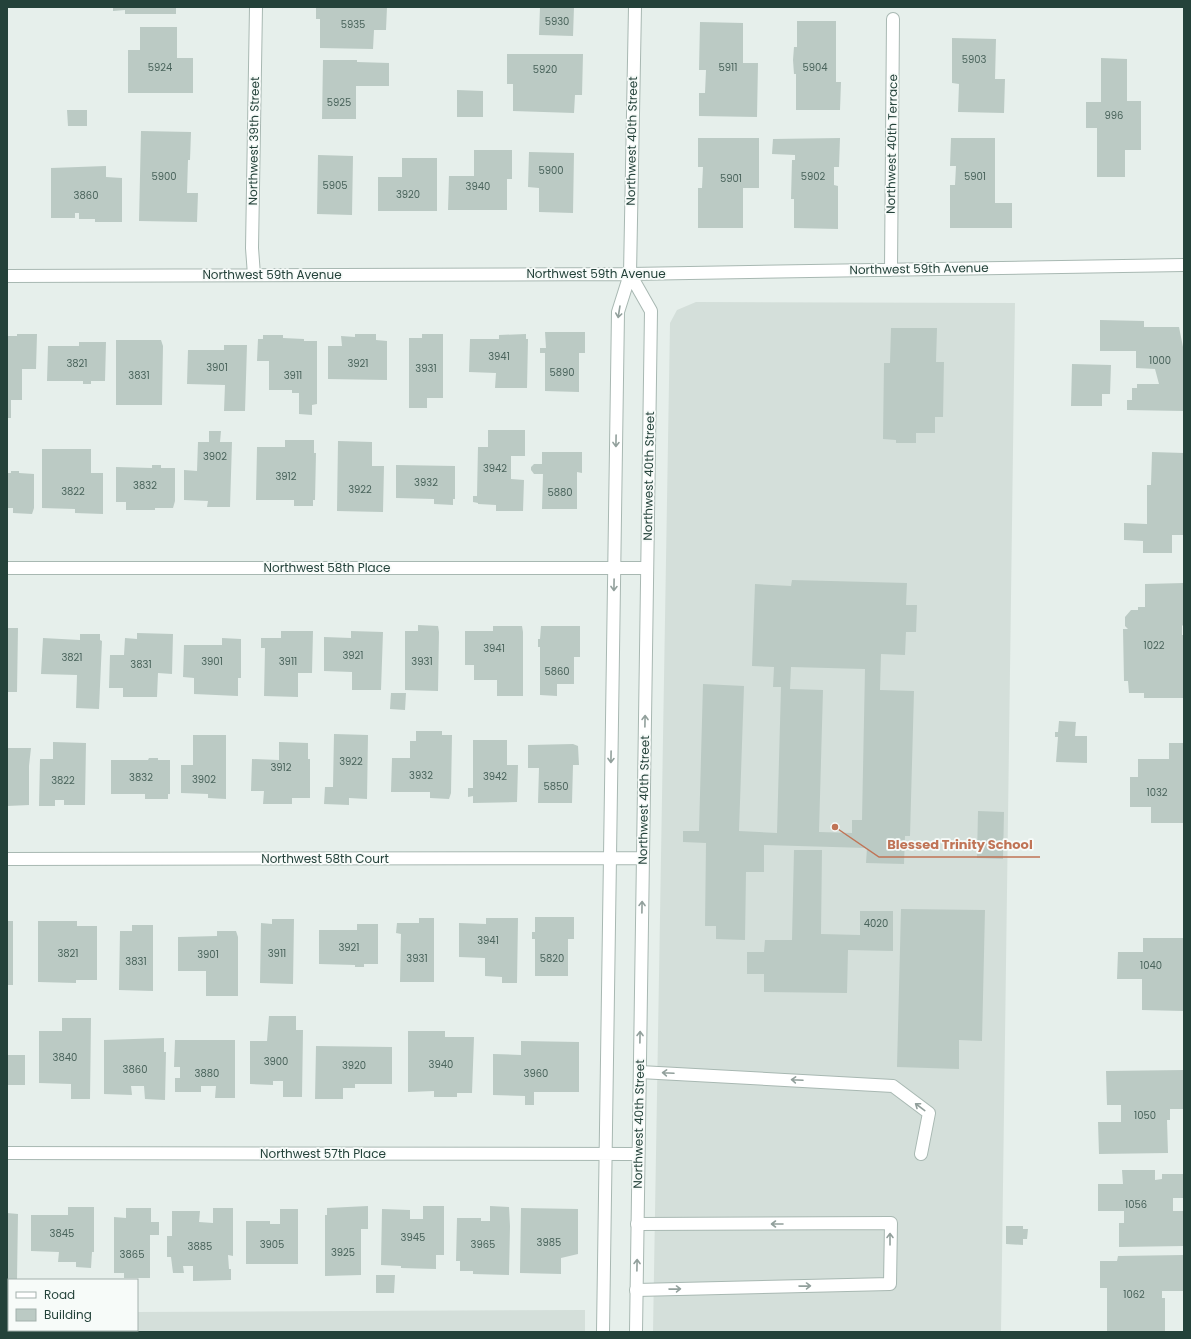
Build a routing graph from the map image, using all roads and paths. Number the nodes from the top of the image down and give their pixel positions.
1 (256, 7) edge
2 (635, 7) edge
3 (893, 19) dead end
4 (1184, 265) edge
5 (891, 270) junction
6 (630, 274) junction
7 (254, 275) junction
8 (7, 276) edge
9 (7, 568) edge
10 (614, 568) junction
11 (647, 568) junction
12 (610, 858) junction
13 (643, 858) junction
14 (7, 859) edge
15 (640, 1072) junction
16 (7, 1153) edge
17 (605, 1154) junction
18 (638, 1154) junction
19 (921, 1154) dead end
20 (638, 1224) junction
21 (636, 1290) junction
22 (603, 1332) edge
23 (636, 1332) edge

1 - 7 street, Northwest 39th Street
2 - 6 street, Northwest 40th Street
3 - 5 street, Northwest 40th Terrace
4 - 5 street, Northwest 59th Avenue
5 - 6 street, Northwest 59th Avenue
6 - 7 street, Northwest 59th Avenue
6 -> 10 street, Northwest 40th Street
6 - 11 street, Northwest 40th Street
7 - 8 street, Northwest 59th Avenue
9 - 10 street, Northwest 58th Place
10 - 11 street, Northwest 58th Place
10 -> 12 street, Northwest 40th Street
13 -> 11 street, Northwest 40th Street
12 - 13 street, Northwest 58th Court
12 - 14 street, Northwest 58th Court
12 - 17 street, Northwest 40th Street
15 -> 13 street, Northwest 40th Street
15 - 18 street, Northwest 40th Street
19 -> 15 street
16 - 17 street, Northwest 57th Place
17 - 18 street, Northwest 57th Place
17 - 22 street, Northwest 40th Street
18 - 20 street, Northwest 40th Street
21 -> 20 street, Northwest 40th Street
21 -> 20 street
21 - 23 street, Northwest 40th Street

